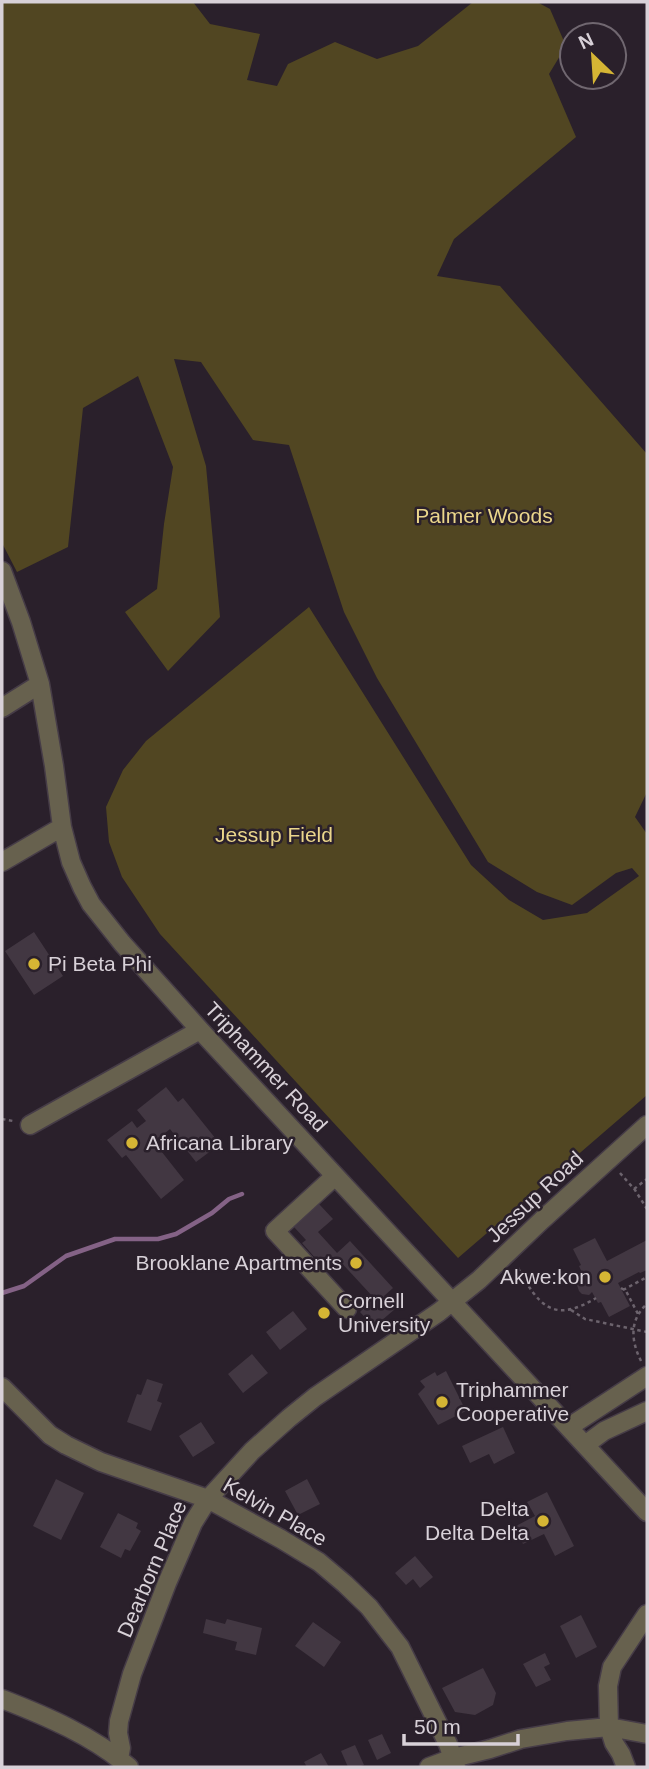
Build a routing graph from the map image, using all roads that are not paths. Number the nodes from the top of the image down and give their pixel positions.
1 (2, 571) edge
2 (40, 684) junction
3 (2, 708) edge
4 (62, 827) junction
5 (2, 862) edge
6 (200, 1030) junction
7 (30, 1125) dead end
8 (647, 1125) edge
9 (335, 1176) junction
10 (452, 1302) junction
11 (347, 1309) dead end
12 (647, 1376) edge
13 (2, 1387) edge
14 (647, 1410) edge
15 (569, 1427) junction
16 (585, 1445) junction
17 (208, 1499) junction
18 (647, 1512) edge
19 (647, 1614) edge
20 (2, 1699) edge
21 (609, 1727) junction
22 (647, 1734) edge
23 (454, 1762) edge
24 (124, 1763) edge
25 (429, 1767) edge
26 (626, 1767) edge

1 - 2 street, Triphammer Road
2 - 3 street
2 - 4 street, Triphammer Road
4 - 5 street
4 - 6 street, Triphammer Road
6 - 7 street
6 - 9 street, Triphammer Road
8 - 10 street, Jessup Road
9 - 10 street, Triphammer Road
9 - 11 street
10 - 15 street, Triphammer Road
10 - 17 street, Dearborn Place
12 - 15 street
13 - 17 street, Kelvin Place
14 - 16 street
15 - 16 street, Triphammer Road
16 - 18 street, Triphammer Road
17 - 23 street, Kelvin Place
17 - 24 street, Dearborn Place
19 - 21 street
20 - 24 street
21 - 22 street
21 - 23 street
21 - 26 street
23 - 25 street

